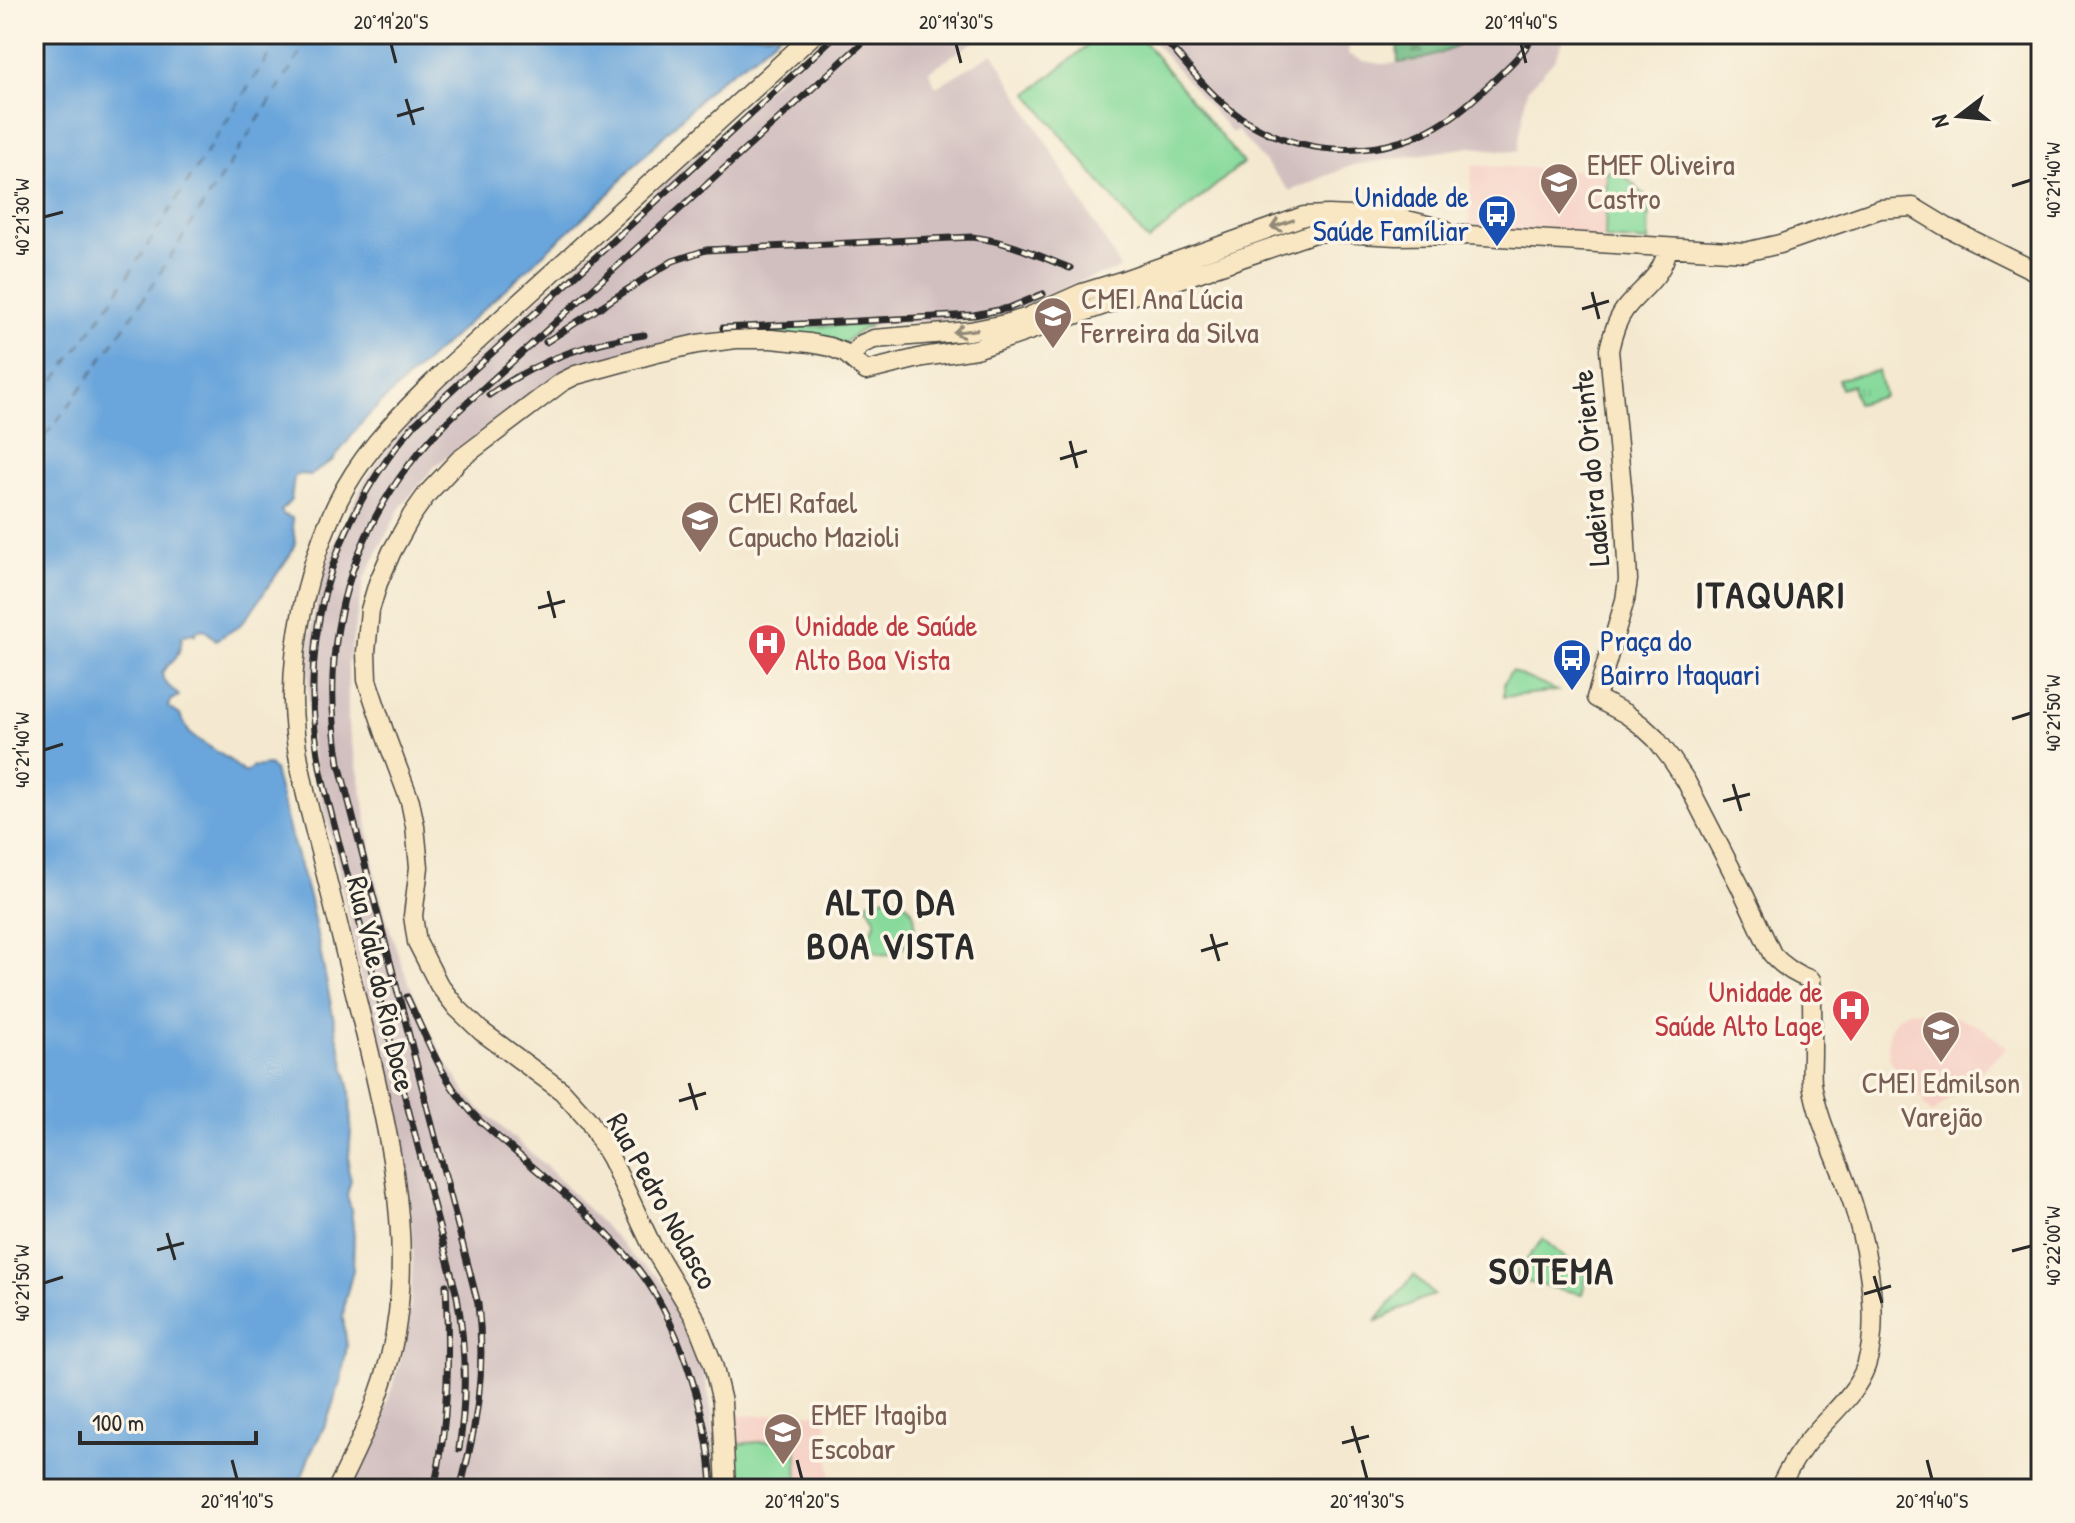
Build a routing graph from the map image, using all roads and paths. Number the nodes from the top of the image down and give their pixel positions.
1 (814, 34) edge
2 (1668, 248) junction
3 (1186, 268) junction
4 (2041, 274) edge
5 (850, 357) junction
6 (337, 1489) edge
7 (726, 1489) edge
8 (1779, 1489) edge

1 - 6 street, Rua Vale do Rio Doce
2 - 3 street
2 - 4 street
2 - 8 street, Ladeira do Oriente
3 -> 5 street
3 - 5 street
5 - 7 street, Rua Pedro Nolasco

